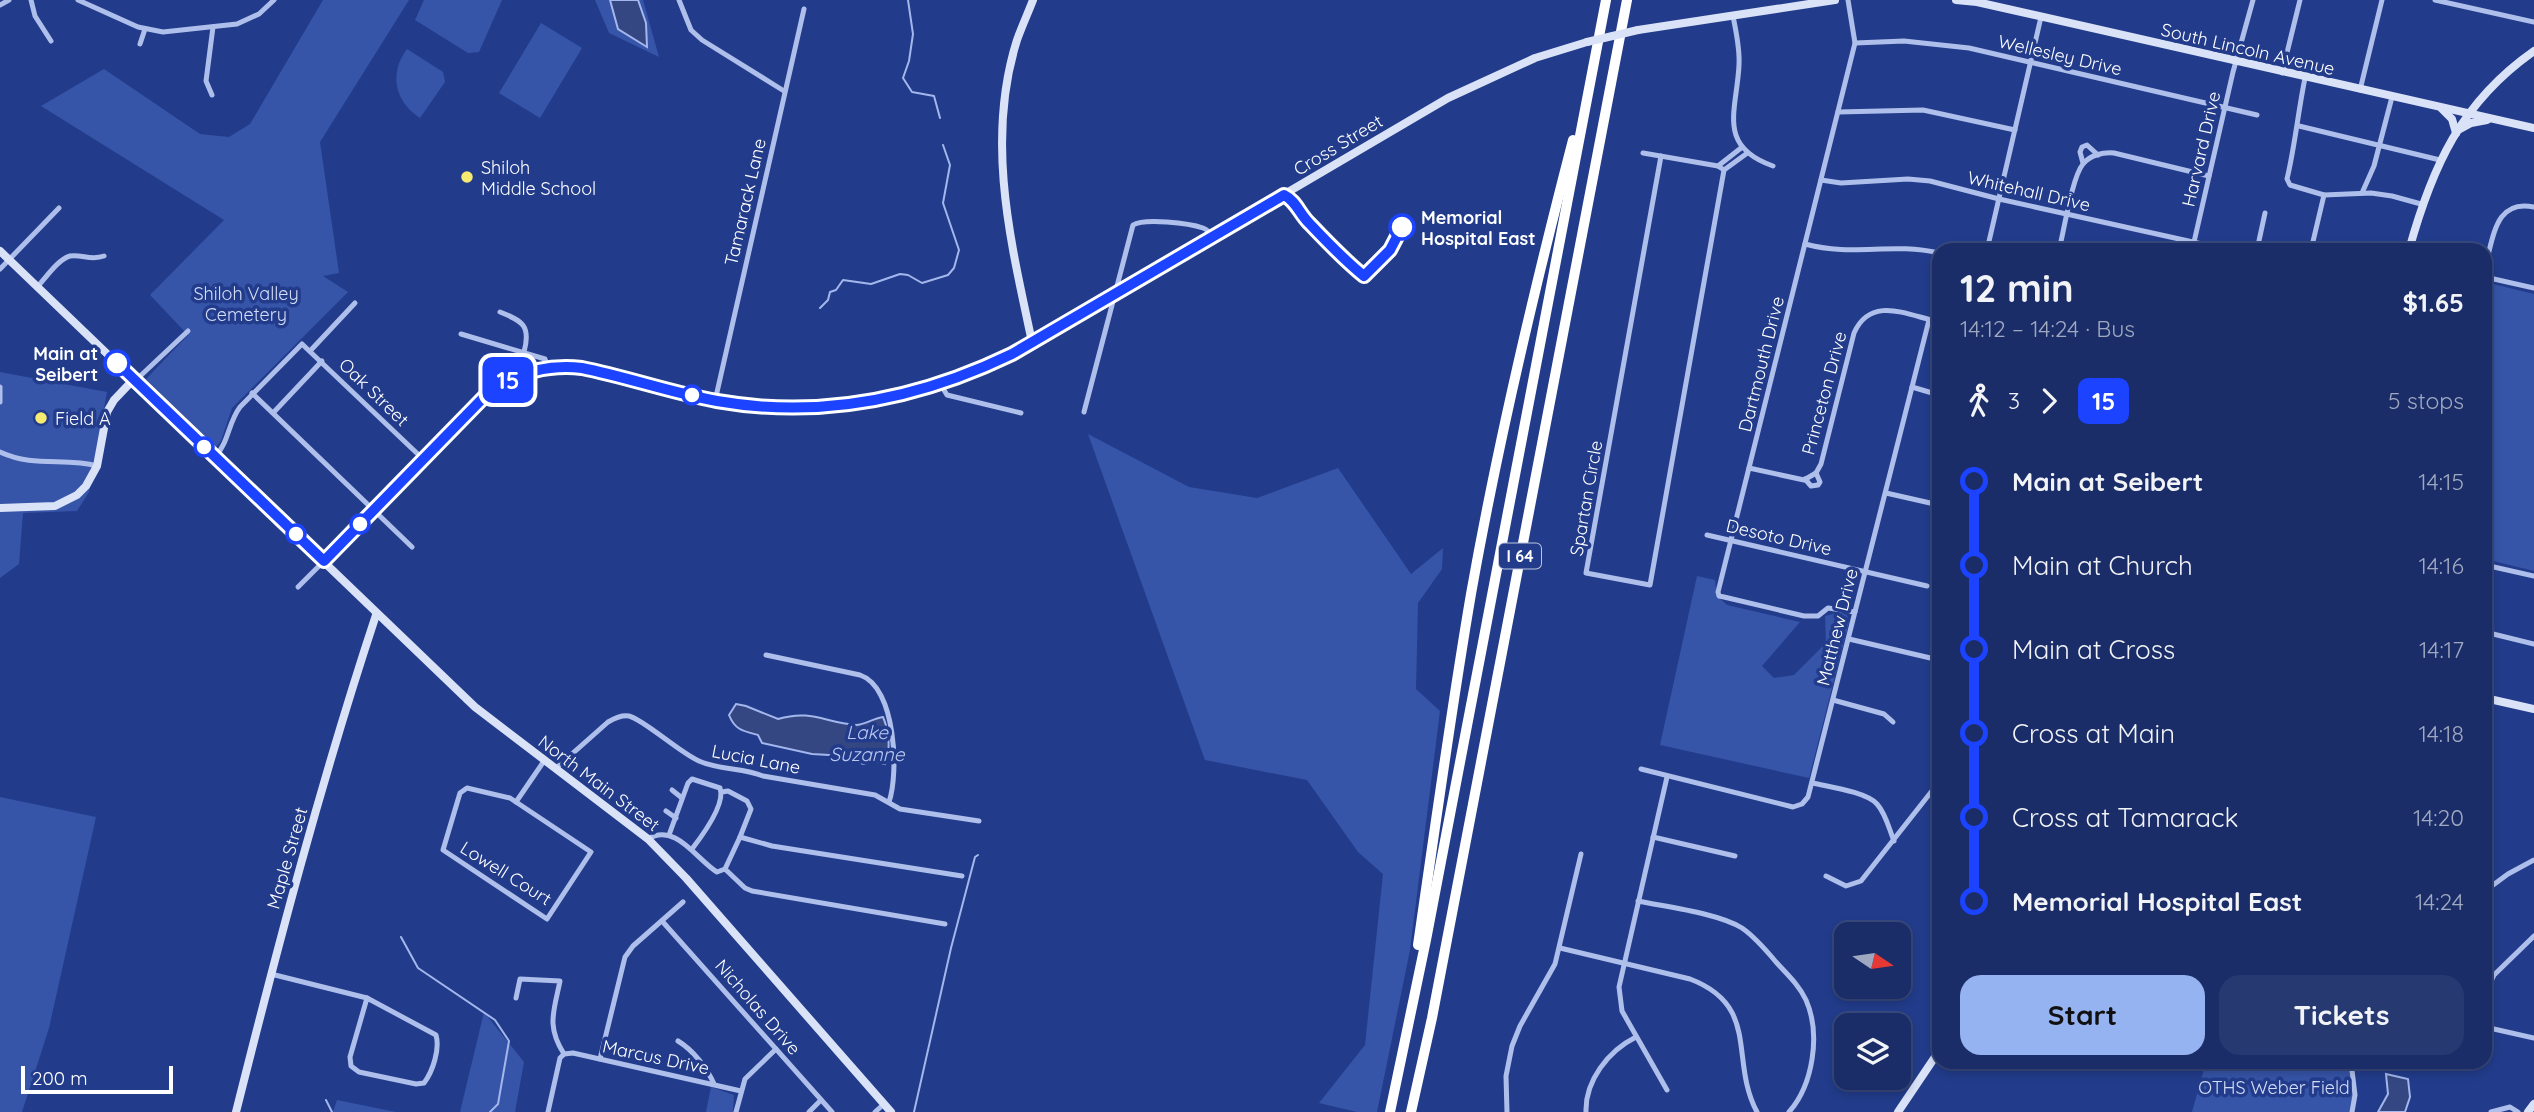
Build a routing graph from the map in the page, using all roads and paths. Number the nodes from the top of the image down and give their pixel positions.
1 (9, 0) edge
2 (32, 0) edge
3 (78, 0) edge
4 (274, 0) edge
5 (679, 0) edge
6 (1034, 0) edge
7 (1606, 0) edge
8 (1627, 0) edge
9 (1835, 0) edge
10 (1848, 0) edge
11 (1956, 0) edge
12 (2253, 0) edge
13 (2300, 0) edge
14 (2382, 0) edge
15 (2435, 0) edge
16 (2478, 0) edge
17 (1977, 1) edge
18 (0, 5) edge
19 (804, 9) dead end
20 (2476, 9) junction
21 (1733, 15) junction
22 (2041, 17) junction
23 (2534, 22) edge
24 (213, 27) junction
25 (145, 29) junction
26 (51, 41) dead end
27 (1855, 43) junction
28 (140, 44) dead end
29 (2534, 51) edge
30 (2031, 61) junction
31 (2237, 62) junction
32 (2282, 72) junction
33 (2305, 78) junction
34 (1591, 80) junction
35 (2360, 90) junction
36 (784, 92) junction
37 (212, 95) dead end
38 (2392, 97) junction
39 (2225, 108) junction
40 (2441, 108) junction
41 (1838, 112) junction
42 (2469, 114) junction
43 (2257, 115) dead end
44 (2493, 119) junction
45 (2299, 126) junction
46 (2534, 128) edge
47 (2015, 130) junction
48 (2456, 133) junction
49 (2380, 144) junction
50 (1741, 148) junction
51 (1643, 153) dead end
52 (1746, 154) junction
53 (2098, 155) junction
54 (1661, 156) junction
55 (2440, 160) junction
56 (2084, 163) junction
57 (1773, 166) dead end
58 (1721, 168) junction
59 (2209, 176) junction
60 (1821, 180) junction
61 (2362, 193) junction
62 (2324, 195) junction
63 (1999, 199) junction
64 (2421, 204) junction
65 (2534, 207) edge
66 (59, 208) dead end
67 (2265, 213) dead end
68 (2068, 215) junction
69 (1211, 236) junction
70 (2194, 242) junction
71 (1989, 243) edge
72 (2061, 243) edge
73 (2198, 243) edge
74 (2259, 243) edge
75 (2313, 243) edge
76 (2411, 243) edge
77 (1805, 244) junction
78 (2492, 245) edge
79 (0, 251) edge
80 (1932, 252) edge
81 (104, 256) dead end
82 (9, 260) junction
83 (0, 269) edge
84 (2492, 279) edge
85 (37, 287) junction
86 (2534, 288) edge
87 (1114, 294) junction
88 (355, 303) dead end
89 (500, 312) dead end
90 (1929, 320) junction
91 (1932, 321) edge
92 (188, 331) dead end
93 (461, 334) dead end
94 (1032, 342) junction
95 (311, 350) junction
96 (524, 352) junction
97 (322, 362) junction
98 (548, 368) junction
99 (135, 379) junction
100 (941, 384) junction
101 (0, 387) edge
102 (1912, 387) junction
103 (252, 393) junction
104 (1932, 393) edge
105 (715, 401) junction
106 (0, 402) edge
107 (1084, 412) dead end
108 (273, 413) junction
109 (1021, 413) dead end
110 (0, 452) edge
111 (215, 457) junction
112 (423, 459) junction
113 (97, 466) junction
114 (1749, 468) junction
115 (1816, 473) junction
116 (1805, 479) junction
117 (1886, 492) junction
118 (1932, 503) edge
119 (0, 508) edge
120 (374, 510) junction
121 (1707, 535) dead end
122 (1730, 540) junction
123 (412, 547) dead end
124 (324, 561) junction
125 (2492, 567) edge
126 (1866, 572) junction
127 (2534, 576) edge
128 (1927, 586) dead end
129 (298, 587) dead end
130 (1856, 612) junction
131 (376, 615) junction
132 (2492, 634) edge
133 (1849, 639) junction
134 (2534, 643) edge
135 (766, 655) dead end
136 (1932, 658) edge
137 (1833, 700) junction
138 (2492, 700) edge
139 (2534, 709) edge
140 (1893, 722) dead end
141 (544, 761) junction
142 (555, 769) junction
143 (1641, 769) dead end
144 (689, 771) dead end
145 (1667, 776) junction
146 (692, 779) junction
147 (1813, 783) junction
148 (672, 790) dead end
149 (1932, 791) edge
150 (722, 792) junction
151 (682, 798) junction
152 (516, 802) junction
153 (889, 802) junction
154 (666, 811) dead end
155 (676, 818) junction
156 (979, 821) dead end
157 (669, 835) junction
158 (1653, 836) junction
159 (740, 837) junction
160 (648, 839) junction
161 (1894, 841) junction
162 (692, 849) junction
163 (1581, 854) dead end
164 (1735, 856) dead end
165 (2534, 860) edge
166 (725, 869) junction
167 (962, 876) dead end
168 (1826, 876) dead end
169 (2492, 886) edge
170 (1638, 901) junction
171 (683, 902) dead end
172 (662, 920) junction
173 (945, 924) dead end
174 (2534, 936) edge
175 (1560, 948) junction
176 (1623, 963) junction
177 (271, 974) junction
178 (2492, 979) edge
179 (367, 998) junction
180 (516, 998) dead end
181 (2492, 1029) edge
182 (1636, 1037) junction
183 (2534, 1038) edge
184 (678, 1041) dead end
185 (776, 1049) junction
186 (564, 1054) junction
187 (600, 1059) junction
188 (1932, 1061) edge
189 (2352, 1069) edge
190 (714, 1084) junction
191 (1667, 1090) dead end
192 (741, 1091) junction
193 (821, 1100) junction
194 (884, 1104) junction
195 (2534, 1104) edge
196 (236, 1112) edge
197 (548, 1112) edge
198 (736, 1112) edge
199 (809, 1112) edge
200 (832, 1112) edge
201 (874, 1112) edge
202 (891, 1112) edge
203 (1390, 1112) edge
204 (1411, 1112) edge
205 (1507, 1112) edge
206 (1586, 1112) edge
207 (1757, 1112) edge
208 (1789, 1112) edge
209 (1898, 1112) edge
210 (2352, 1112) edge
211 (2491, 1112) edge
212 (2518, 1112) edge
213 (2528, 1112) edge

1 - 18 street
2 - 26 street
3 - 25 street
4 - 24 street
5 - 36 street
6 - 94 main road
7 - 34 highway, I 64
8 - 204 highway, I 64
9 - 21 main road
10 - 27 street, Dartmouth Drive
11 - 17 main road, South Lincoln Avenue
12 - 31 street, Harvard Drive
13 - 32 street
14 - 35 street
15 - 20 street
16 - 20 street
17 - 22 main road, South Lincoln Avenue
19 - 36 street, Tamarack Lane
20 - 23 street
21 - 50 street
21 - 69 main road, Cross Street, bridge
22 - 30 street
22 - 31 main road, South Lincoln Avenue
24 - 25 street
24 - 37 street
25 - 28 street
27 - 30 street, Wellesley Drive
27 - 41 street, Dartmouth Drive
29 - 42 main road
30 - 39 street, Wellesley Drive
30 - 47 street
31 - 32 main road, South Lincoln Avenue
31 - 39 street, Harvard Drive
32 - 33 main road, South Lincoln Avenue
33 - 35 main road, South Lincoln Avenue
33 - 45 street
34 - 203 highway, I 64
34 - 203 highway
35 - 38 main road, South Lincoln Avenue
36 - 105 street, Tamarack Lane
38 - 40 main road, South Lincoln Avenue
38 - 49 street
39 - 43 street, Wellesley Drive
39 - 59 street, Harvard Drive
40 - 42 main road, South Lincoln Avenue
40 - 48 main road
41 - 47 street
41 - 60 street, Dartmouth Drive
42 - 44 main road, South Lincoln Avenue
42 - 48 main road
44 - 46 main road, South Lincoln Avenue
44 - 48 main road
45 - 49 street
45 - 62 street
47 - 63 street
48 - 55 main road
49 - 55 street
49 - 61 street
50 - 52 street
50 - 58 street
51 - 54 street
52 - 57 street
52 - 58 street
53 - 56 street
53 - 56 street
53 - 59 street
54 - 58 street
54 - 58 street, Spartan Circle
55 - 64 main road
56 - 68 street
59 - 70 street, Harvard Drive
60 - 63 street, Whitehall Drive
60 - 77 street, Dartmouth Drive
61 - 62 street
61 - 64 street
62 - 75 street
63 - 68 street, Whitehall Drive
63 - 71 street
64 - 76 main road
65 - 78 street
66 - 82 street
67 - 74 street
68 - 70 street, Whitehall Drive
68 - 72 street
69 - 87 main road, Cross Street
69 - 87 street
70 - 73 street, Whitehall Drive
77 - 80 street
77 - 114 street, Dartmouth Drive
79 - 82 main road, North Main Street
81 - 85 street
82 - 83 street
82 - 85 main road, North Main Street
84 - 86 street
85 - 99 main road, North Main Street
87 - 94 main road, Cross Street
87 - 107 street
88 - 95 street
89 - 96 street
90 - 91 street, Princeton Drive
90 - 102 street, Matthew Drive
90 - 115 street, Princeton Drive
92 - 99 street
93 - 96 street
94 - 100 main road, Cross Street
95 - 97 street, Oak Street
95 - 103 street, Oak Street
96 - 98 street
97 - 108 street
97 - 112 street, Oak Street
98 - 105 main road, Cross Street
98 - 112 main road, Cross Street
99 - 111 main road, North Main Street
99 - 113 main road
100 - 105 main road, Cross Street
100 - 109 street
101 - 106 street
102 - 104 street
102 - 117 street, Matthew Drive
103 - 108 street
103 - 111 street
108 - 120 street
110 - 113 street
111 - 124 main road, North Main Street
112 - 120 main road, Cross Street
113 - 119 main road
114 - 116 street, Princeton Drive
114 - 122 street, Dartmouth Drive
115 - 116 street, Princeton Drive
115 - 116 street, Princeton Drive
117 - 118 street
117 - 126 street, Matthew Drive
120 - 123 street
120 - 124 main road, Cross Street
121 - 122 street, Desoto Drive
122 - 126 street, Desoto Drive
122 - 130 street, Dartmouth Drive
124 - 129 street, Cross Street
124 - 131 main road, North Main Street
125 - 127 street
126 - 128 street, Desoto Drive
126 - 130 street, Matthew Drive
130 - 133 street, Matthew Drive
131 - 141 main road, North Main Street
131 - 177 main road, Maple Street
132 - 134 street
133 - 136 street
133 - 137 street, Matthew Drive
135 - 153 street
137 - 140 street
137 - 147 street, Matthew Drive
138 - 139 main road
141 - 142 main road, North Main Street
141 - 152 street
142 - 153 street, Lucia Lane
142 - 160 main road, North Main Street
143 - 145 street
144 - 146 street
145 - 147 street, Matthew Drive
145 - 158 street
146 - 150 street
146 - 151 street
147 - 161 street
148 - 151 street
149 - 161 street
150 - 159 street
150 - 162 street
151 - 155 street
152 - 152 street, Lowell Court
153 - 156 street, Lucia Lane
154 - 155 street
155 - 157 street
157 - 160 street
157 - 162 street
158 - 164 street
158 - 170 street
159 - 166 street
159 - 167 street
160 - 194 main road, North Main Street
161 - 168 street
162 - 166 street
163 - 175 street
165 - 169 street
166 - 173 street
170 - 176 street
170 - 208 street
171 - 172 street
172 - 185 street, Nicholas Drive
172 - 187 street
174 - 178 street
175 - 176 street
175 - 205 street
176 - 182 street
176 - 207 street
177 - 179 street
177 - 196 main road, Maple Street
179 - 179 street
180 - 186 street
181 - 183 street
182 - 191 street
182 - 206 street
184 - 190 street
185 - 192 street
185 - 193 street, Nicholas Drive
186 - 187 street, Marcus Drive
186 - 197 street
187 - 190 street, Marcus Drive
188 - 209 main road
189 - 210 street
190 - 192 street, Marcus Drive
192 - 198 street
193 - 199 street
193 - 200 street, Nicholas Drive
194 - 201 street
194 - 202 main road, North Main Street
195 - 213 main road
211 - 212 street

